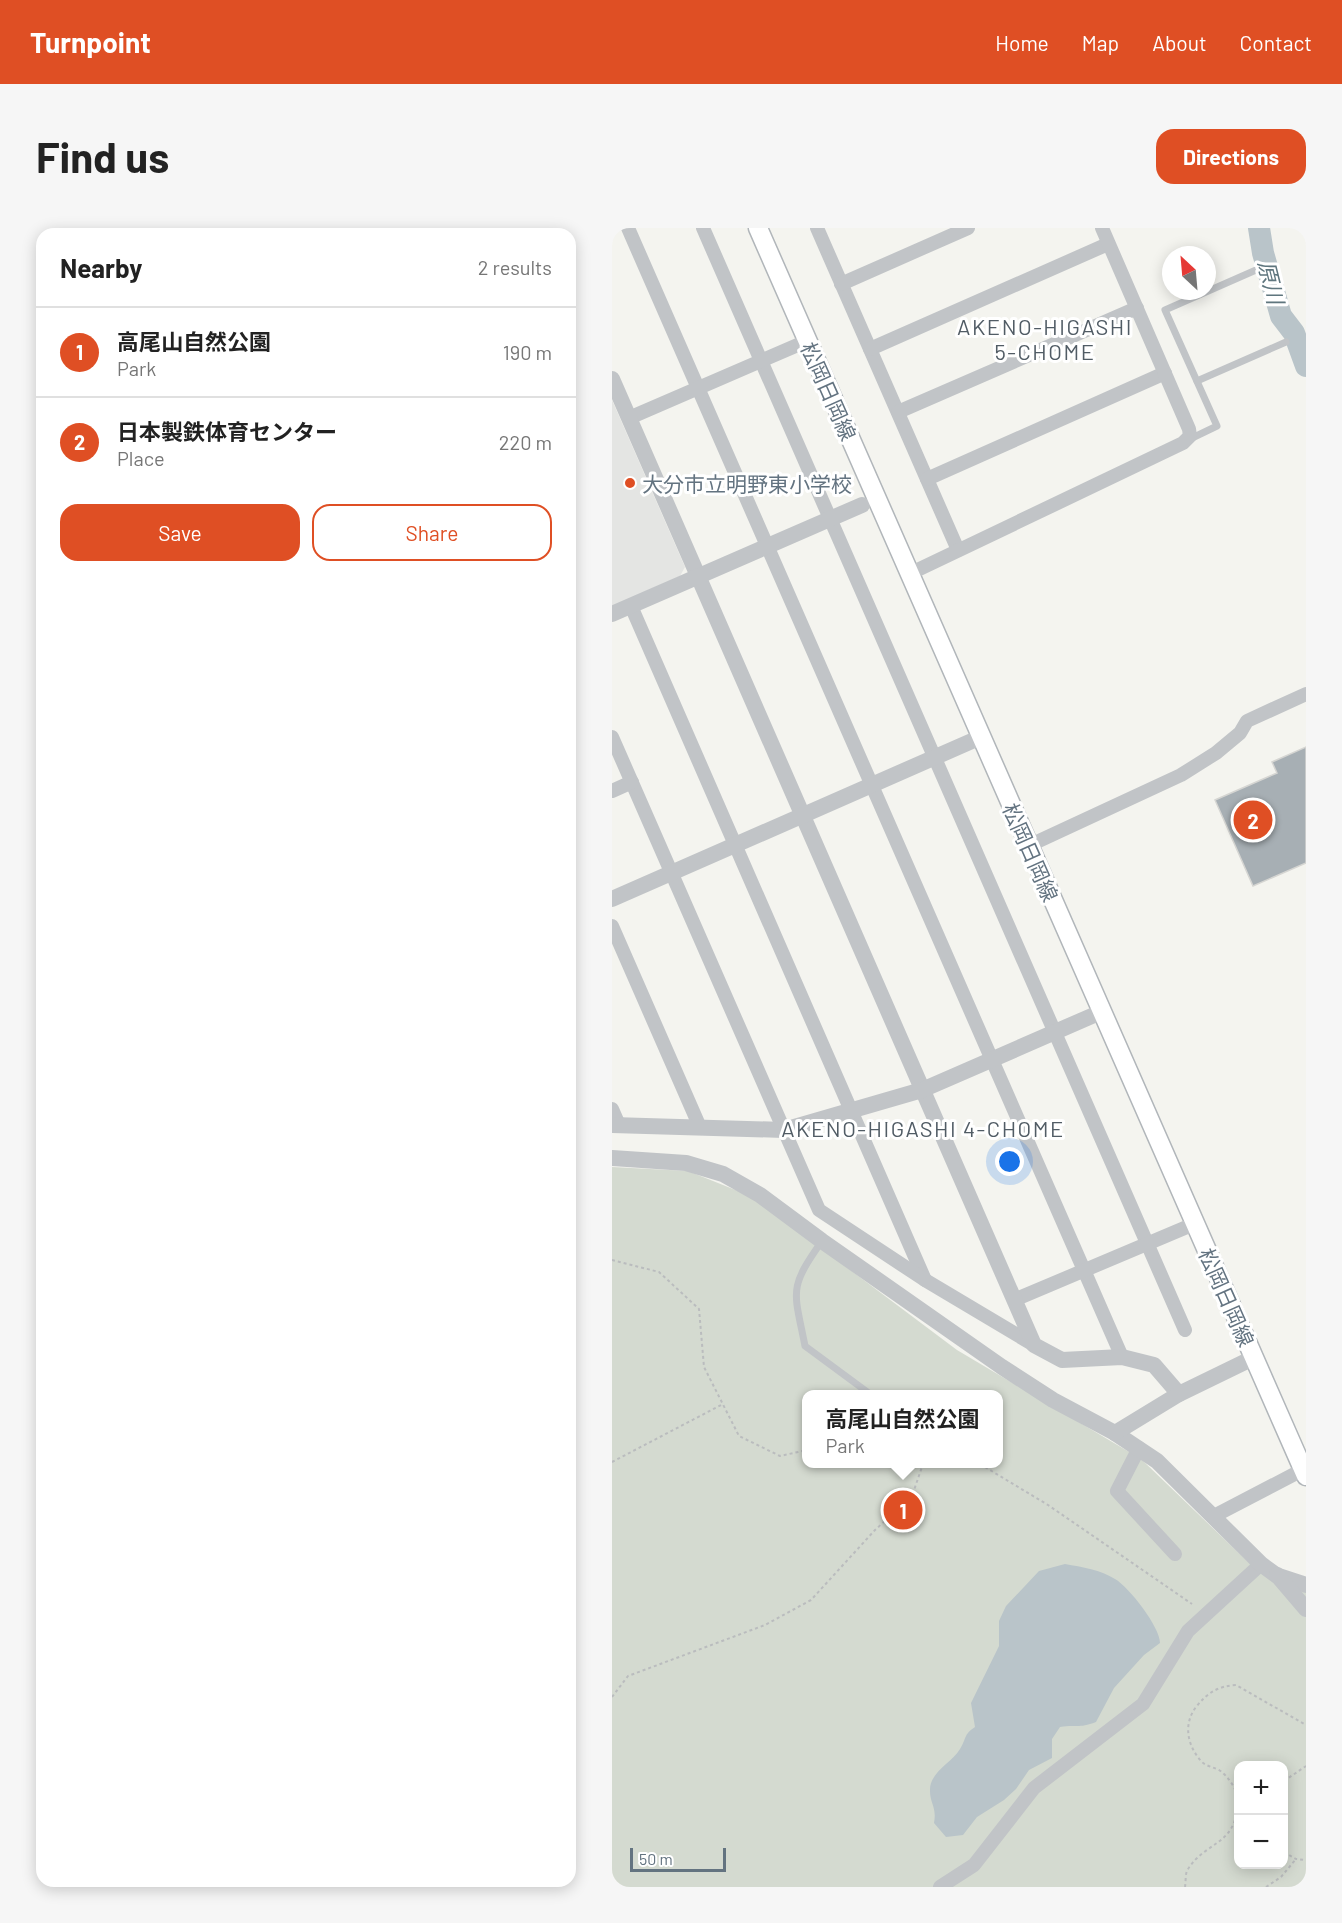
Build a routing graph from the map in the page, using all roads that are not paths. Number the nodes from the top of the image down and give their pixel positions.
1 (628, 228) edge
2 (703, 228) edge
3 (758, 228) edge
4 (817, 228) edge
5 (968, 228) edge
6 (1102, 228) edge
7 (1108, 244) junction
8 (1256, 270) dead end
9 (841, 284) junction
10 (1137, 308) junction
11 (807, 341) junction
12 (1286, 342) dead end
13 (870, 349) junction
14 (762, 361) junction
15 (1165, 373) junction
16 (612, 379) edge
17 (1197, 381) junction
18 (699, 388) junction
19 (898, 412) junction
20 (629, 418) junction
21 (1183, 442) junction
22 (927, 479) junction
23 (861, 505) dead end
24 (830, 518) junction
25 (768, 546) junction
26 (958, 550) junction
27 (909, 574) junction
28 (698, 576) junction
29 (631, 606) junction
30 (612, 614) edge
31 (1306, 694) edge
32 (612, 737) edge
33 (981, 737) junction
34 (935, 757) junction
35 (632, 782) junction
36 (872, 785) junction
37 (612, 791) edge
38 (802, 815) junction
39 (735, 845) junction
40 (1028, 846) junction
41 (672, 873) junction
42 (612, 899) edge
43 (612, 926) edge
44 (1101, 1012) junction
45 (1055, 1032) junction
46 (992, 1060) junction
47 (922, 1090) junction
48 (852, 1112) junction
49 (614, 1120) edge
50 (699, 1125) junction
51 (784, 1130) junction
52 (612, 1158) edge
53 (1194, 1224) junction
54 (822, 1241) junction
55 (1148, 1244) junction
56 (1084, 1271) junction
57 (925, 1280) junction
58 (1014, 1300) junction
59 (1185, 1330) dead end
60 (1034, 1345) junction
61 (1122, 1358) junction
62 (1253, 1358) junction
63 (863, 1390) edge
64 (1179, 1394) junction
65 (1115, 1433) junction
66 (1139, 1449) junction
67 (1305, 1472) edge
68 (1214, 1516) junction
69 (1175, 1554) dead end
70 (1260, 1564) junction
71 (1276, 1575) junction
72 (1306, 1585) edge
73 (1306, 1609) edge
74 (940, 1887) edge

1 - 18 street
2 - 14 street
3 - 11 main road, 松岡日岡線
4 - 9 street
5 - 9 street
6 - 7 street
7 - 10 street
7 - 13 street
8 - 17 lane
9 - 13 street
10 - 15 street
10 - 19 street
11 - 14 street
11 - 27 main road, 松岡日岡線
12 - 17 lane
13 - 19 street
14 - 18 street
14 - 24 street
15 - 21 street
15 - 22 street
16 - 20 street
17 - 21 lane
18 - 20 street
18 - 25 street
19 - 22 street
20 - 28 street
21 - 26 street
22 - 26 street
23 - 24 street
24 - 25 street
24 - 34 street
25 - 28 street
25 - 36 street
26 - 27 street
27 - 33 main road, 松岡日岡線
28 - 29 street
28 - 38 street
29 - 30 street
29 - 39 street
31 - 40 street
32 - 35 street
33 - 34 street
33 - 40 main road, 松岡日岡線
34 - 36 street
34 - 45 street
35 - 37 street
35 - 41 street
36 - 38 street
36 - 46 street
38 - 39 street
38 - 47 street
39 - 41 street
39 - 48 street
40 - 44 main road, 松岡日岡線
41 - 42 street
41 - 51 street
43 - 50 street
44 - 45 street
44 - 53 main road, 松岡日岡線
45 - 46 street
45 - 55 street
46 - 47 street
46 - 56 street
47 - 48 street
47 - 58 street
48 - 51 street
48 - 57 street
49 - 50 street
50 - 51 street
51 - 57 street
52 - 54 street
53 - 55 street
53 - 62 main road, 松岡日岡線
54 - 63 lane
54 - 65 street
55 - 56 street
55 - 59 street
56 - 58 street
56 - 61 street
57 - 60 street
58 - 60 street
60 - 61 street
61 - 64 street
62 - 64 street
62 - 67 main road, 松岡日岡線
64 - 65 street
65 - 66 street
66 - 68 street
66 - 69 street
67 - 68 street
68 - 70 street
70 - 71 street
70 - 74 street
71 - 72 street
71 - 73 street

